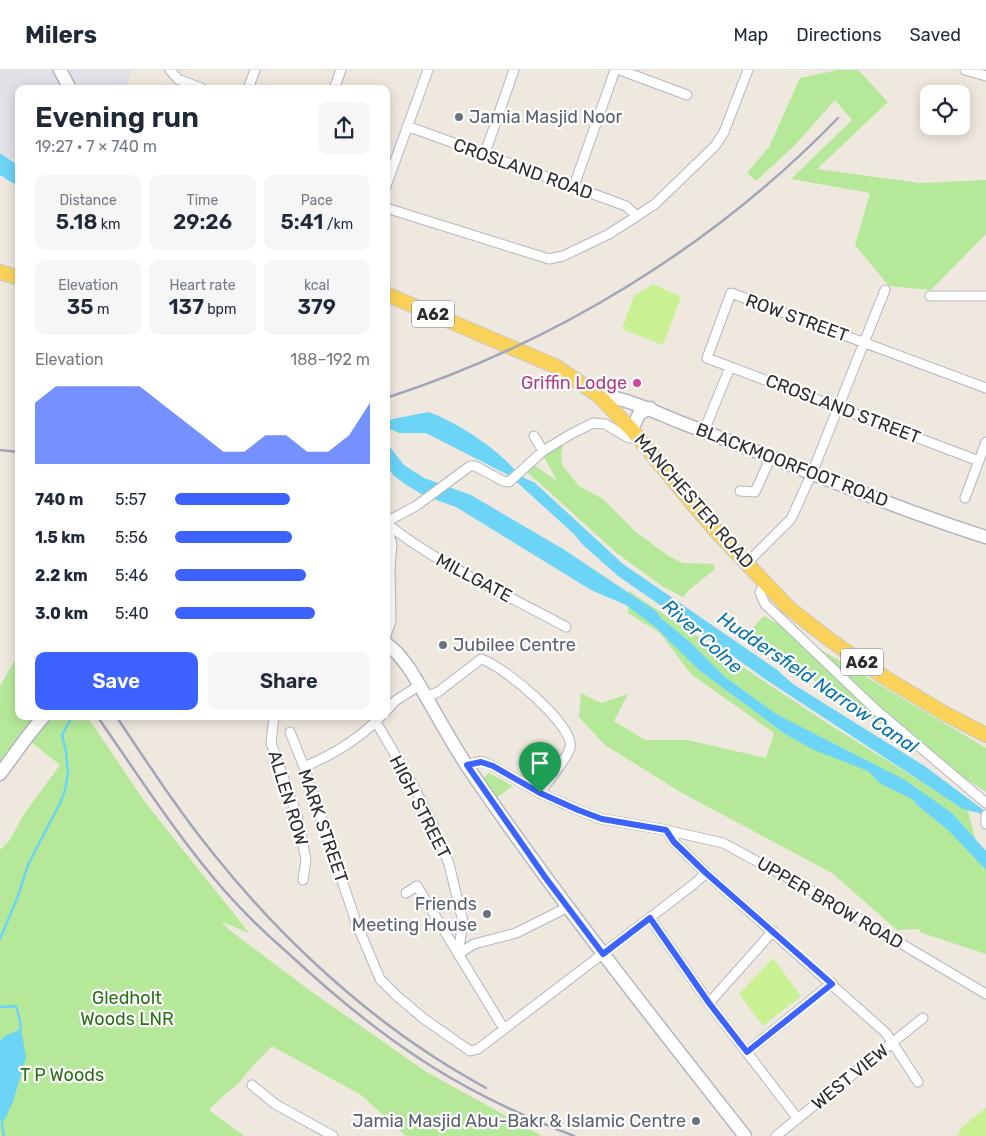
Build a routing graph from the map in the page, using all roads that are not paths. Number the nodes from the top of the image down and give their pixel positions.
1 (60, 70) edge
2 (170, 70) edge
3 (255, 70) edge
4 (341, 70) edge
5 (428, 70) edge
6 (514, 70) edge
7 (615, 70) edge
8 (620, 70) edge
9 (965, 70) edge
10 (746, 71) edge
11 (986, 76) edge
12 (68, 85) edge
13 (194, 85) edge
14 (249, 85) edge
15 (335, 85) edge
16 (687, 95) dead end
17 (407, 126) junction
18 (484, 156) junction
19 (390, 175) edge
20 (574, 186) junction
21 (390, 209) edge
22 (637, 216) junction
23 (0, 272) edge
24 (15, 277) edge
25 (885, 290) dead end
26 (390, 296) edge
27 (930, 296) dead end
28 (986, 296) edge
29 (864, 342) junction
30 (707, 358) joint
31 (730, 366) junction
32 (986, 388) edge
33 (598, 395) junction
34 (838, 407) junction
35 (650, 408) junction
36 (704, 431) junction
37 (635, 433) junction
38 (534, 436) dead end
39 (986, 442) edge
40 (543, 451) junction
41 (771, 457) junction
42 (979, 460) junction
43 (812, 473) junction
44 (740, 491) dead end
45 (965, 498) dead end
46 (390, 521) edge
47 (390, 526) edge
48 (390, 537) edge
49 (986, 537) edge
50 (747, 564) junction
51 (390, 568) edge
52 (390, 568) edge
53 (764, 583) junction
54 (390, 624) edge
55 (566, 627) dead end
56 (390, 647) edge
57 (423, 691) junction
58 (390, 707) edge
59 (41, 720) edge
60 (274, 720) edge
61 (377, 720) edge
62 (379, 720) edge
63 (290, 732) dead end
64 (986, 735) edge
65 (467, 765) junction
66 (304, 767) junction
67 (0, 774) edge
68 (540, 793) junction
69 (986, 803) edge
70 (666, 830) junction
71 (706, 873) junction
72 (303, 880) dead end
73 (406, 893) dead end
74 (568, 907) junction
75 (650, 918) junction
76 (773, 931) junction
77 (458, 954) junction
78 (603, 954) junction
79 (832, 984) junction
80 (986, 994) edge
81 (709, 1003) junction
82 (923, 1018) dead end
83 (504, 1029) junction
84 (892, 1043) junction
85 (747, 1052) junction
86 (918, 1082) dead end
87 (252, 1085) dead end
88 (798, 1119) junction
89 (333, 1136) edge
90 (745, 1136) edge
91 (776, 1136) edge

1 - 12 street
2 - 13 street
3 - 14 street
4 - 15 street
5 - 17 street
6 - 18 street
7 - 20 street
8 - 16 street
9 - 11 street
10 - 22 street
17 - 18 street, CROSLAND ROAD
17 - 19 street
18 - 20 street, CROSLAND ROAD
20 - 22 street, CROSLAND ROAD
21 - 22 street
23 - 24 main road
25 - 29 street
26 - 33 main road, MANCHESTER ROAD / A62
27 - 28 street
29 - 30 street, ROW STREET
29 - 32 street, ROW STREET
29 - 34 street
30 - 31 street, CROSLAND STREET
31 - 34 street, CROSLAND STREET
31 - 36 street
33 - 35 street, BLACKMOORFOOT ROAD
33 - 37 main road, MANCHESTER ROAD / A62
34 - 42 street, CROSLAND STREET
34 - 43 street
35 - 36 street, BLACKMOORFOOT ROAD
35 - 37 street
36 - 41 street, BLACKMOORFOOT ROAD
37 - 40 street
37 - 50 main road, MANCHESTER ROAD / A62
38 - 40 street
39 - 42 street
40 - 46 street
41 - 43 street, BLACKMOORFOOT ROAD
41 - 44 street
42 - 45 street
43 - 49 street, BLACKMOORFOOT ROAD
43 - 50 street
47 - 55 street, MILLGATE
48 - 51 street
50 - 53 main road, MANCHESTER ROAD / A62
52 - 54 street
53 - 64 main road, MANCHESTER ROAD / A62
53 - 69 street
56 - 57 street
57 - 58 street
57 - 65 street
57 - 68 street
59 - 67 street
60 - 72 street, ALLEN ROW
61 - 66 street
62 - 77 street, HIGH STREET
63 - 66 street, MARK STREET
65 - 68 street, UPPER BROW ROAD
65 - 74 street
66 - 83 street, MARK STREET
68 - 70 street, UPPER BROW ROAD
70 - 71 street
70 - 80 street, UPPER BROW ROAD
71 - 75 street
71 - 76 street
73 - 77 street
74 - 77 street
74 - 78 street
75 - 78 street
75 - 81 street
76 - 79 street
76 - 81 street
77 - 83 street
78 - 83 street
78 - 90 street
79 - 84 street
79 - 85 street
81 - 85 street
82 - 84 street, WEST VIEW
84 - 86 street
84 - 88 street, WEST VIEW
85 - 88 street
87 - 89 street
88 - 91 street, WEST VIEW

